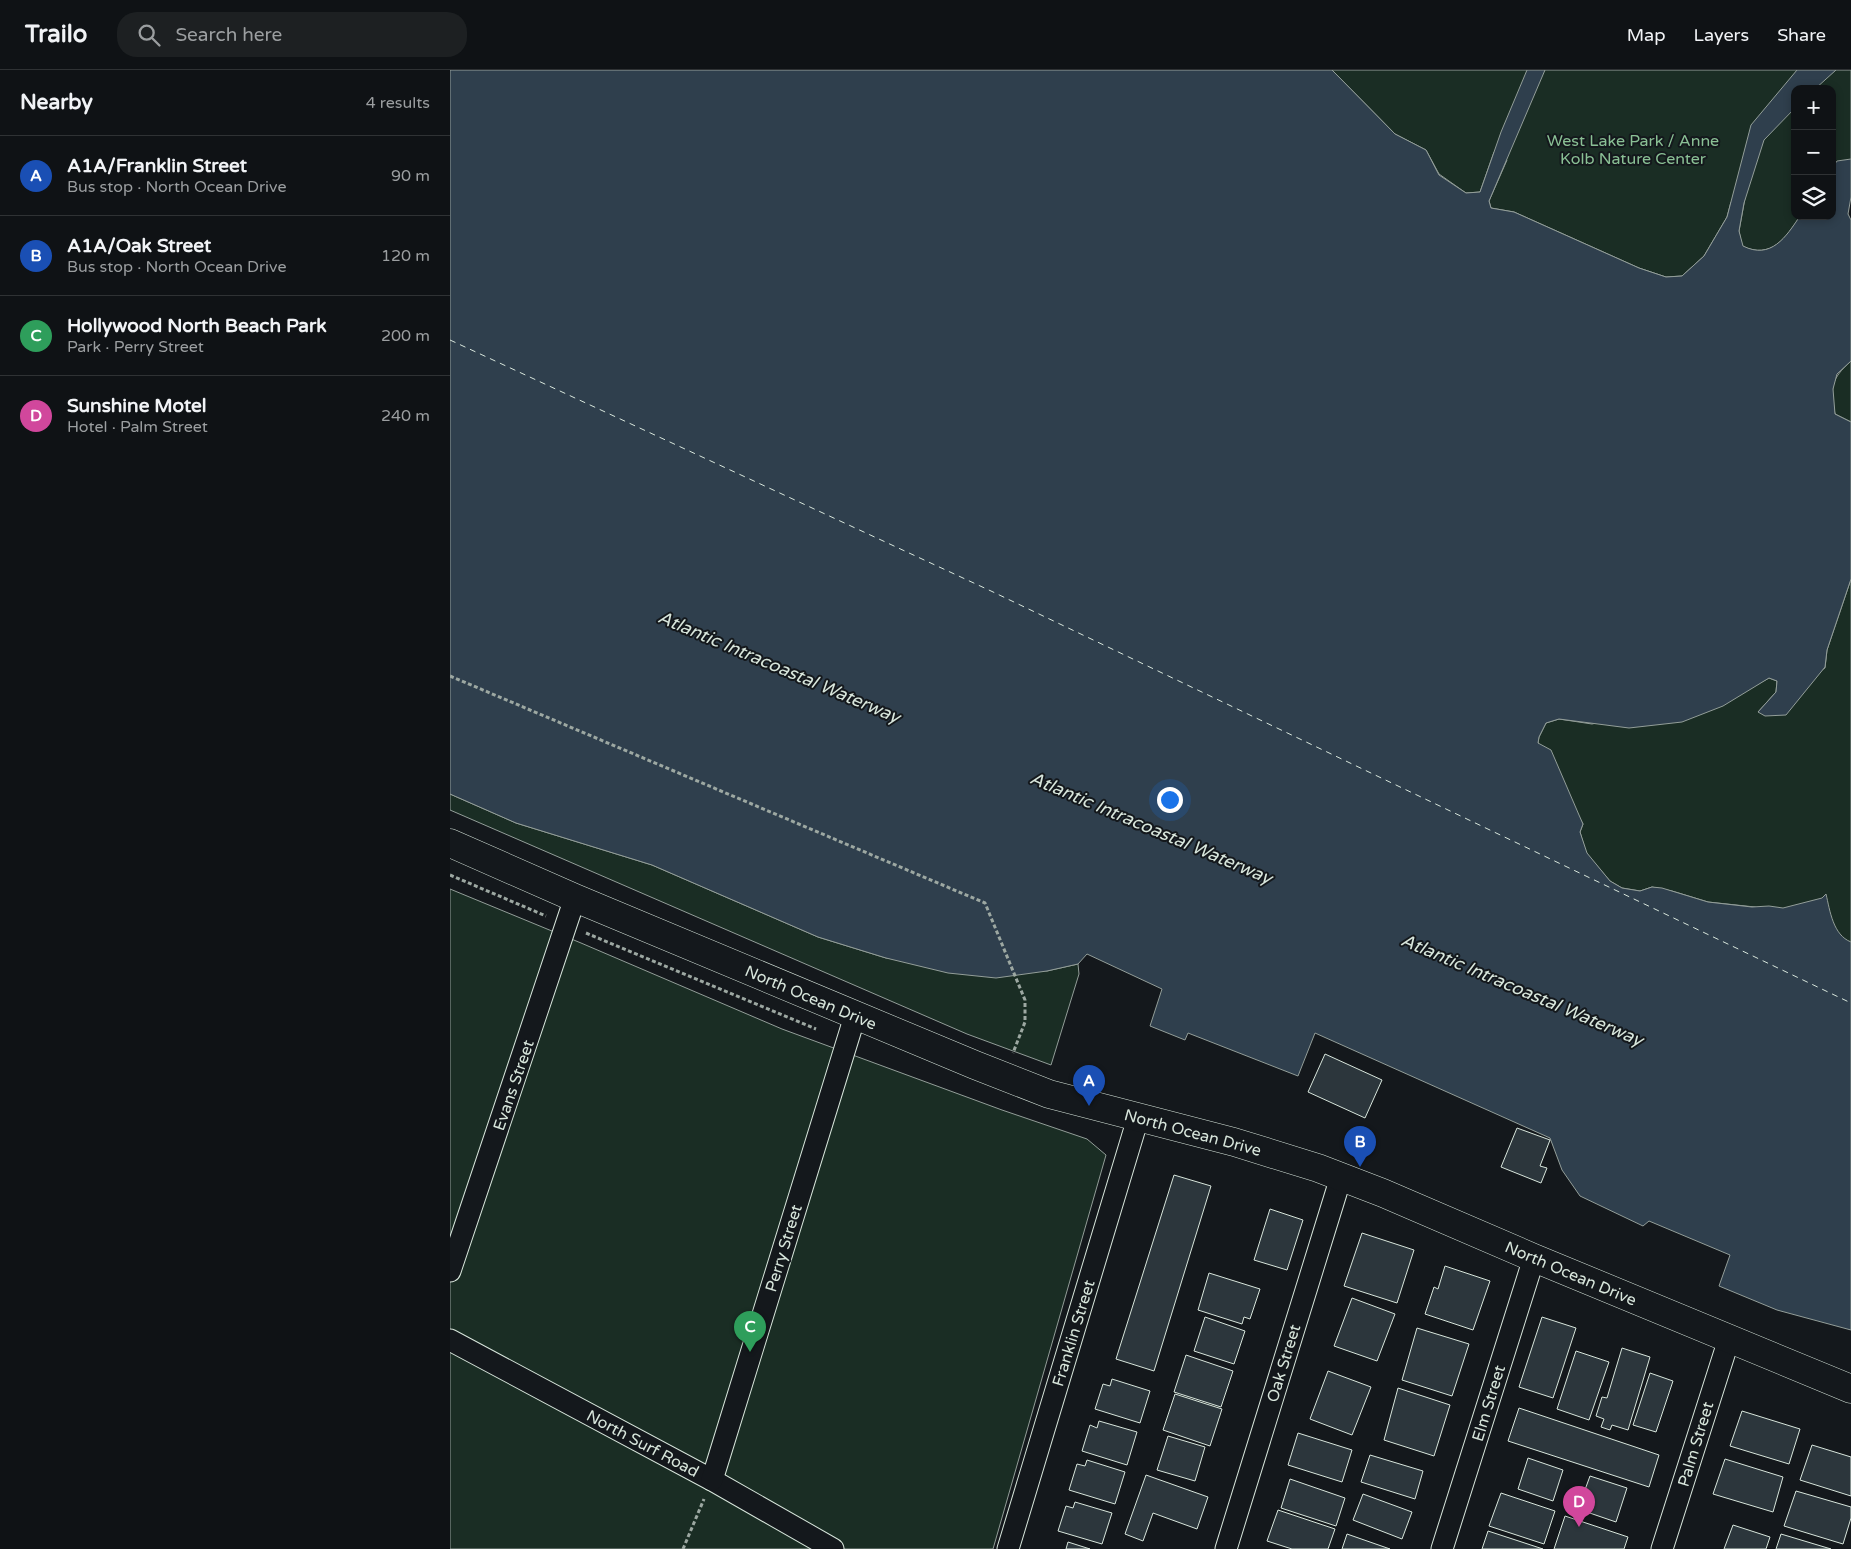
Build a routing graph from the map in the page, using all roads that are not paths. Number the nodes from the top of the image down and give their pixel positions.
1 (450, 843) edge
2 (575, 898) junction
3 (855, 1016) junction
4 (1138, 1118) junction
5 (1341, 1177) junction
6 (1534, 1258) junction
7 (450, 1271) edge
8 (1729, 1339) junction
9 (450, 1340) edge
10 (1851, 1390) edge
11 (712, 1480) junction
12 (834, 1549) edge
13 (1008, 1549) edge
14 (1226, 1549) edge
15 (1442, 1549) edge
16 (1662, 1549) edge

1 - 2 main road, North Ocean Drive
2 - 3 main road, North Ocean Drive
2 - 7 street, Evans Street
3 - 4 main road, North Ocean Drive
3 - 11 street, Perry Street
4 - 5 main road, North Ocean Drive
4 - 13 street, Franklin Street
5 - 6 main road, North Ocean Drive
5 - 14 street, Oak Street
6 - 8 main road, North Ocean Drive
6 - 15 street, Elm Street
8 - 10 main road, North Ocean Drive
8 - 16 street, Palm Street
9 - 11 street, North Surf Road
11 - 12 street, North Surf Road

